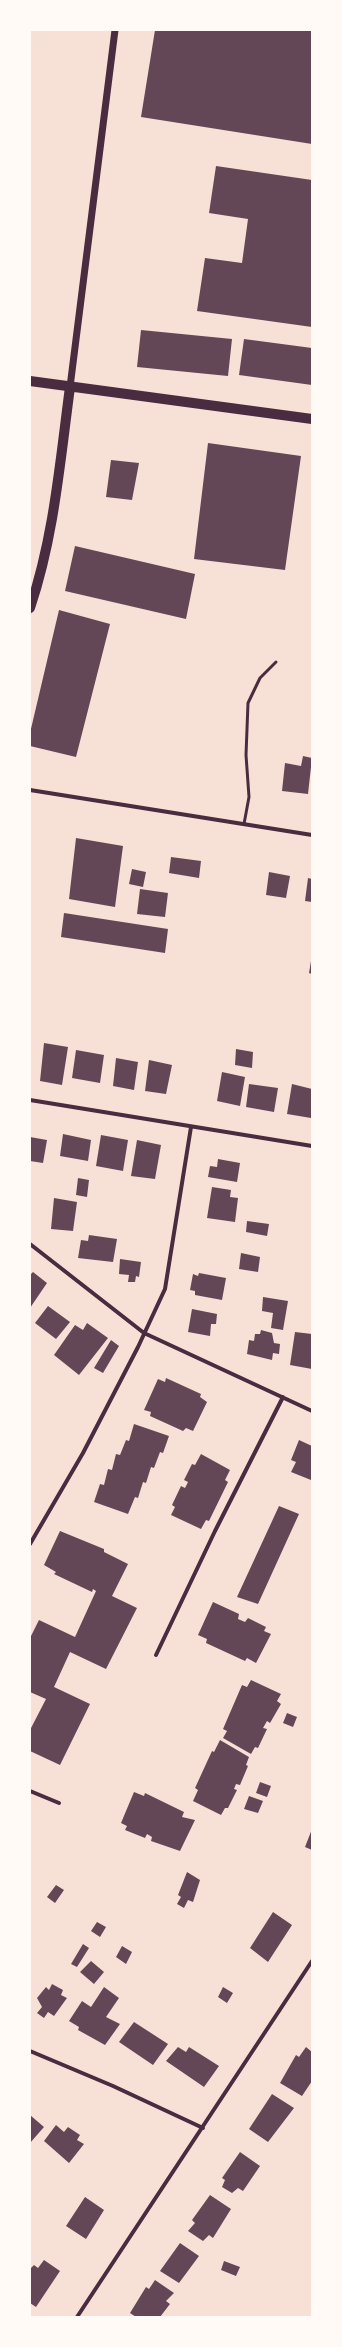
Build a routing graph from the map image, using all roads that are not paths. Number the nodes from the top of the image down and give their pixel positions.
1 (115, 30) edge
2 (30, 381) edge
3 (70, 387) junction
4 (312, 419) edge
5 (30, 608) edge
6 (276, 662) dead end
7 (30, 790) edge
8 (244, 824) junction
9 (312, 835) edge
10 (30, 1100) edge
11 (191, 1127) junction
12 (312, 1146) edge
13 (30, 1244) edge
14 (144, 1333) junction
15 (283, 1397) junction
16 (312, 1412) edge
17 (30, 1544) edge
18 (156, 1655) dead end
19 (30, 1791) edge
20 (59, 1803) dead end
21 (312, 1961) edge
22 (30, 2051) edge
23 (203, 2128) junction
24 (77, 2317) edge

1 - 3 street
2 - 3 main road
3 - 4 main road
3 - 5 main road
6 - 8 lane
7 - 8 street
8 - 9 street
10 - 11 street
11 - 12 street
11 - 14 street
13 - 14 street
14 - 15 street
14 - 17 street
15 - 16 street
15 - 18 street
19 - 20 street
21 - 23 street
22 - 23 street
23 - 24 street

